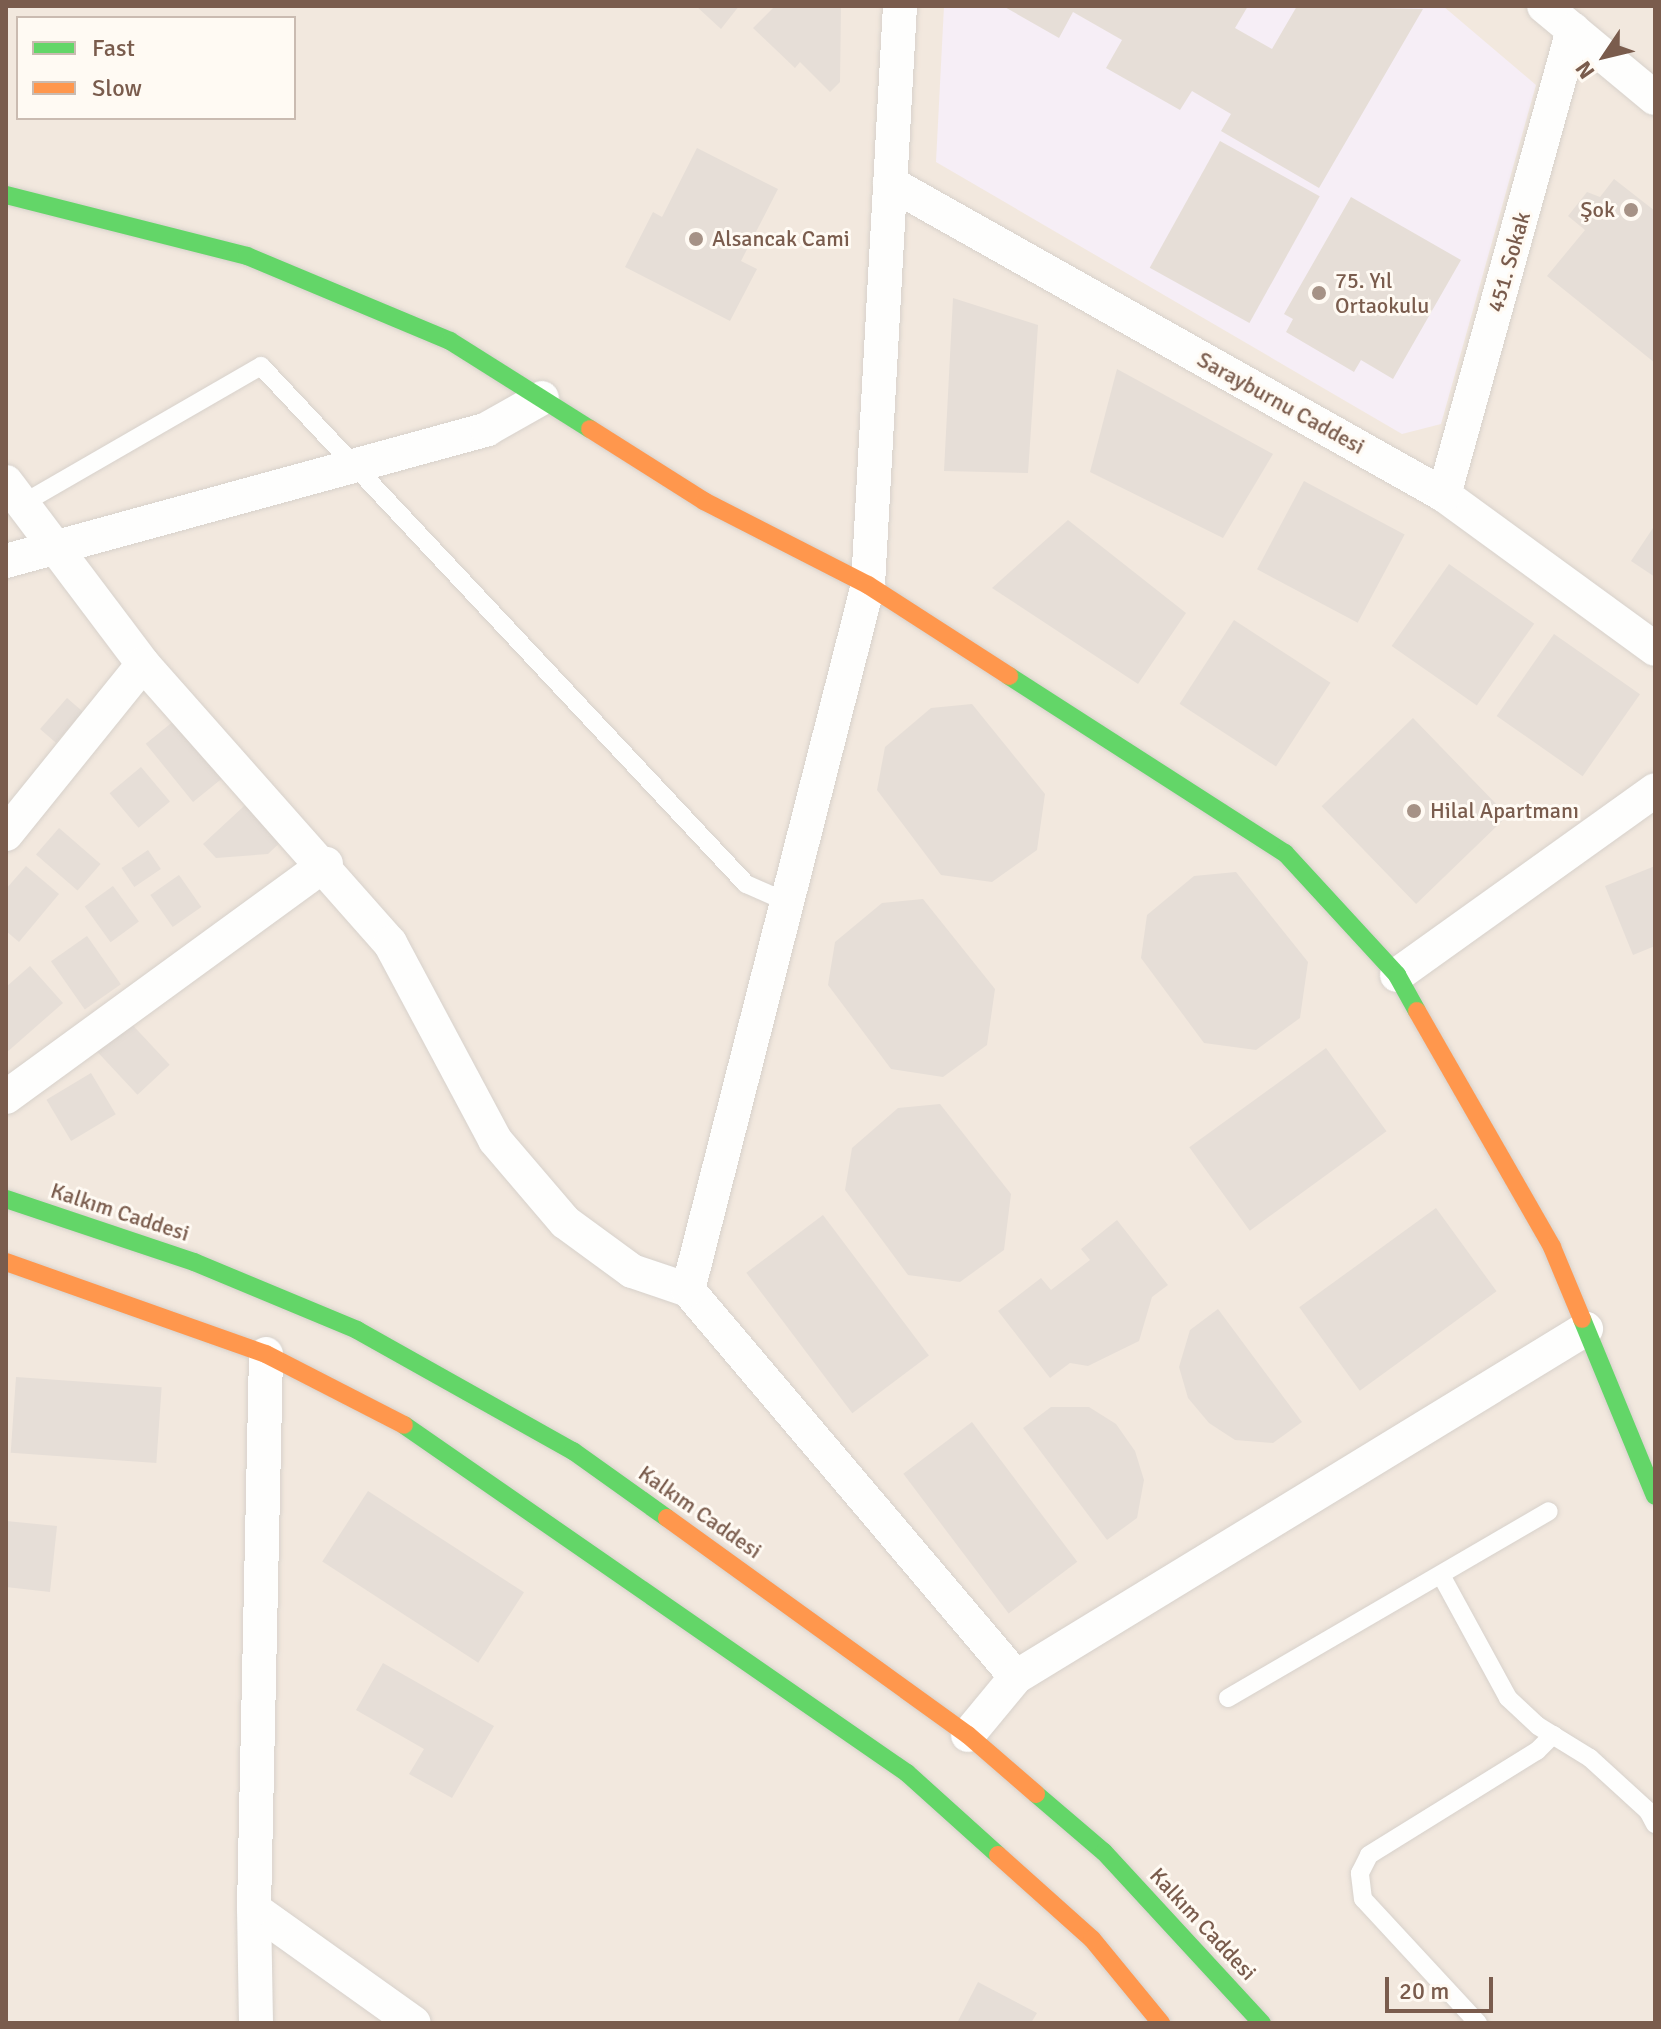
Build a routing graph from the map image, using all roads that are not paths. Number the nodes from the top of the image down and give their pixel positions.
1 (900, 6) edge
2 (1544, 6) edge
3 (1573, 30) junction
4 (1655, 98) edge
5 (890, 183) junction
6 (6, 195) edge
7 (542, 398) junction
8 (358, 464) junction
9 (14, 493) edge
10 (1444, 495) junction
11 (53, 547) junction
12 (6, 561) edge
13 (868, 585) junction
14 (1655, 649) edge
15 (143, 664) junction
16 (1655, 790) edge
17 (6, 834) edge
18 (326, 864) junction
19 (787, 902) junction
20 (1397, 975) junction
21 (6, 1097) edge
22 (6, 1199) edge
23 (6, 1262) edge
24 (688, 1290) junction
25 (1586, 1329) junction
26 (266, 1354) junction
27 (1655, 1496) edge
28 (1549, 1511) dead end
29 (1441, 1575) junction
30 (1016, 1677) junction
31 (1228, 1698) dead end
32 (968, 1735) junction
33 (1553, 1735) junction
34 (1655, 1824) edge
35 (254, 1909) junction
36 (256, 2023) edge
37 (414, 2023) edge
38 (1161, 2023) edge
39 (1262, 2023) edge
40 (1478, 2023) edge

1 - 5 street
2 - 3 street
3 - 4 street
3 - 10 street, 451. Sokak
5 - 10 street, Sarayburnu Caddesi
5 - 13 street
6 - 7 main road
7 - 8 street
7 - 13 main road
8 - 9 lane
8 - 11 street
8 - 19 lane
9 - 11 street
10 - 14 street, Sarayburnu Caddesi
11 - 12 street
11 - 15 street
13 - 19 street
13 - 20 main road
15 - 17 street
15 - 18 street
16 - 20 street
18 - 21 street
18 - 24 street
19 - 24 street
20 - 25 main road
22 - 32 main road, Kalkım Caddesi
23 - 26 main road
24 - 30 street
25 - 27 main road
25 - 30 street
26 - 35 street
26 - 38 main road
28 - 29 lane
29 - 31 lane
29 - 33 lane
30 - 32 street
32 - 39 main road, Kalkım Caddesi
33 - 34 lane
33 - 40 lane
35 - 36 street
35 - 37 street

